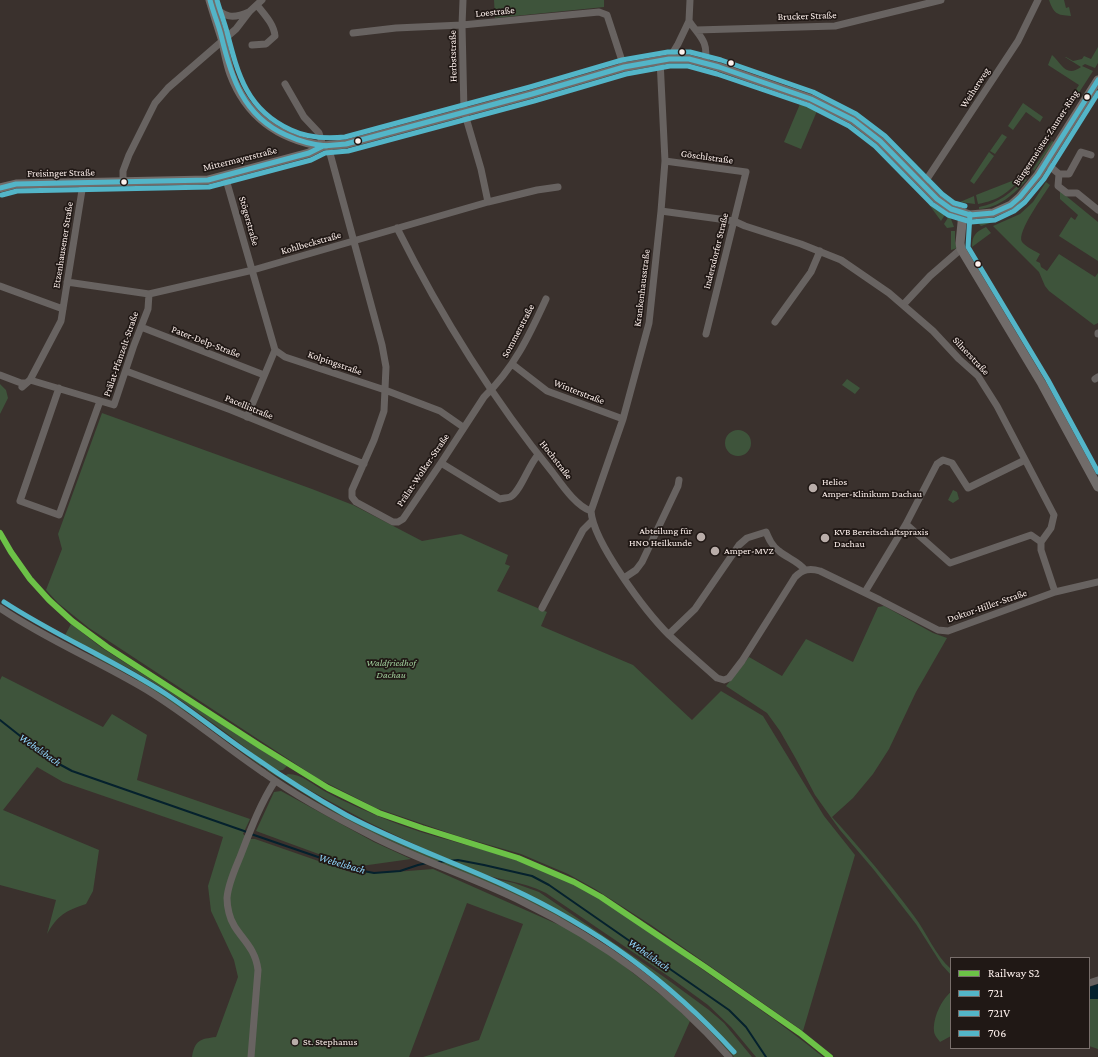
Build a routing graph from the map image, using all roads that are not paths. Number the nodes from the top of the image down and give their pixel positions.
1 (463, 0) edge
2 (690, 0) edge
3 (941, 0) edge
4 (1038, 0) edge
5 (211, 1) edge
6 (259, 2) edge
7 (249, 12) junction
8 (689, 21) junction
9 (462, 25) junction
10 (696, 30) junction
11 (353, 33) dead end
12 (222, 41) junction
13 (252, 45) dead end
14 (665, 59) junction
15 (705, 62) junction
16 (624, 67) junction
17 (1098, 80) edge
18 (285, 84) dead end
19 (464, 111) junction
20 (326, 146) junction
21 (1095, 156) edge
22 (665, 161) junction
23 (1046, 163) junction
24 (746, 172) joint
25 (1059, 174) junction
26 (226, 176) junction
27 (123, 183) junction
28 (83, 184) junction
29 (923, 185) junction
30 (558, 187) dead end
31 (0, 188) edge
32 (488, 202) junction
33 (1098, 210) edge
34 (661, 211) junction
35 (963, 214) junction
36 (734, 221) junction
37 (397, 228) junction
38 (354, 240) junction
39 (961, 249) junction
40 (820, 251) junction
41 (253, 270) junction
42 (67, 282) junction
43 (0, 286) edge
44 (149, 294) junction
45 (546, 299) dead end
46 (903, 305) junction
47 (63, 309) junction
48 (775, 322) dead end
49 (141, 327) junction
50 (706, 334) dead end
51 (275, 350) junction
52 (512, 364) junction
53 (126, 371) junction
54 (0, 374) edge
55 (264, 374) junction
56 (26, 383) junction
57 (58, 388) junction
58 (385, 390) junction
59 (492, 390) junction
60 (100, 401) junction
61 (247, 417) junction
62 (623, 419) junction
63 (464, 427) junction
64 (538, 455) junction
65 (1025, 460) junction
66 (441, 463) junction
67 (364, 464) junction
68 (679, 480) dead end
69 (1098, 487) edge
70 (591, 511) junction
71 (592, 521) junction
72 (906, 524) junction
73 (1041, 542) junction
74 (805, 570) junction
75 (624, 578) junction
76 (1098, 582) edge
77 (865, 592) junction
78 (1055, 592) junction
79 (0, 608) edge
80 (542, 608) dead end
81 (669, 634) junction
82 (275, 781) junction
83 (251, 1057) edge
84 (729, 1057) edge

1 - 9 street, Herbststraße
2 - 8 street
3 - 10 street, Brucker Straße
4 - 29 street, Weiherweg
5 - 7 street
5 - 12 main road
6 - 7 street
6 - 13 street
7 - 12 street
8 - 10 street
8 - 14 street
9 - 11 street, Loestraße
9 - 16 street, Loestraße
9 - 19 street, Herbststraße
10 - 15 street
12 - 20 main road
12 - 27 street
14 - 15 main road, Mittermayerstraße
14 - 16 main road, Mittermayerstraße
14 - 22 street, Krankenhausstraße
15 - 29 main road, Mittermayerstraße
16 - 19 main road, Mittermayerstraße
17 - 23 main road, Bürgermeister-Zauner-Ring
18 - 20 street, Prälat-Wolker-Straße
19 - 20 main road, Mittermayerstraße
19 - 32 street, Herbststraße
20 - 26 main road, Mittermayerstraße
20 - 38 street, Prälat-Wolker-Straße
21 - 25 street
22 - 24 street, Göschlstraße
22 - 34 street, Krankenhausstraße
23 - 25 street
23 - 35 main road, Bürgermeister-Zauner-Ring
24 - 36 street, Indersdorfer Straße
25 - 33 street
26 - 27 main road, Mittermayerstraße
26 - 41 street, Stögerstraße
27 - 28 main road, Freisinger Straße
28 - 31 main road, Freisinger Straße
28 - 42 street, Etzenhausener Straße
29 - 35 main road, Mittermayerstraße
30 - 32 street, Kohlbeckstraße
32 - 37 street, Kohlbeckstraße
34 - 36 street, Silnerstraße
34 - 62 street, Krankenhausstraße
35 - 39 main road
36 - 40 street, Silnerstraße
36 - 50 street, Indersdorfer Straße
37 - 38 street, Kohlbeckstraße
37 - 59 street, Hochstraße
38 - 41 street, Kohlbeckstraße
38 - 58 street, Prälat-Wolker-Straße
39 - 46 street
39 - 69 main road
40 - 46 street, Silnerstraße
40 - 48 street
41 - 44 street, Kohlbeckstraße
41 - 51 street
42 - 44 street, Kohlbeckstraße
42 - 47 street, Etzenhausener Straße
43 - 47 street
44 - 49 street, Prälat-Pfanzelt-Straße
45 - 52 street, Sommerstraße
46 - 65 street, Silnerstraße
47 - 56 street, Etzenhausener Straße
49 - 53 street, Prälat-Pfanzelt-Straße
49 - 55 street, Pater-Delp-Straße
51 - 55 street
51 - 58 street, Kolpingstraße
52 - 59 street, Sommerstraße
52 - 62 street, Winterstraße
53 - 60 street, Prälat-Pfanzelt-Straße
53 - 61 street, Pacellistraße
54 - 56 street
55 - 61 street
56 - 57 street, Prälat-Pfanzelt-Straße
57 - 60 street, Prälat-Pfanzelt-Straße
57 - 60 street
58 - 63 street, Kolpingstraße
58 - 67 street, Prälat-Wolker-Straße
59 - 63 street, Prälat-Wolker-Straße
59 - 64 street, Hochstraße
61 - 67 street, Pacellistraße
62 - 70 street, Krankenhausstraße
63 - 66 street, Prälat-Wolker-Straße
64 - 66 street
64 - 70 street, Hochstraße
65 - 72 street
65 - 73 street, Silnerstraße
66 - 67 street, Prälat-Wolker-Straße
68 - 75 street
70 - 71 street
71 - 75 street
71 - 80 street
72 - 73 street
72 - 77 street
73 - 78 street
74 - 77 street, Doktor-Hiller-Straße
74 - 81 street
74 - 81 street
75 - 81 street
76 - 78 street, Doktor-Hiller-Straße
77 - 78 street, Doktor-Hiller-Straße
79 - 82 street
82 - 83 street
82 - 84 street

